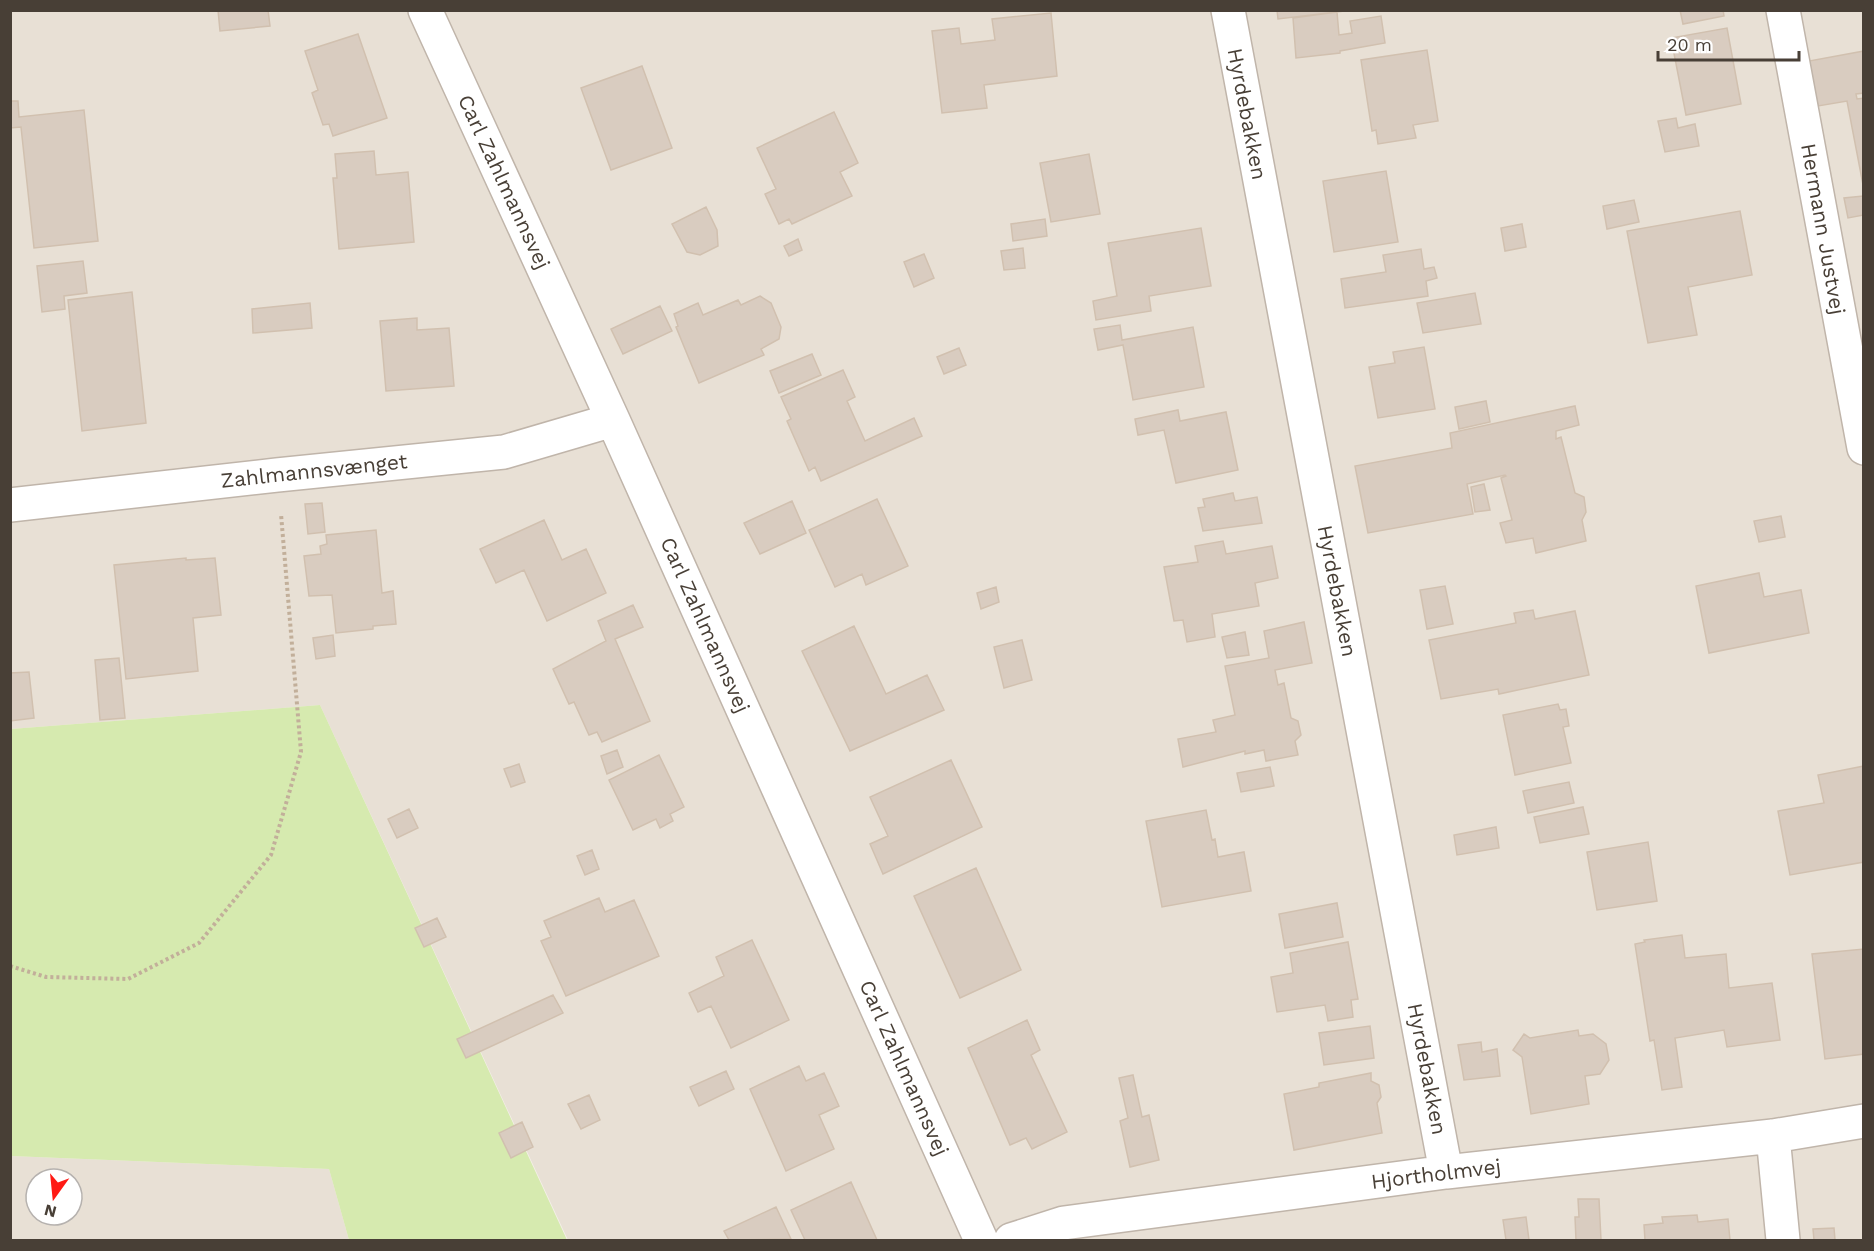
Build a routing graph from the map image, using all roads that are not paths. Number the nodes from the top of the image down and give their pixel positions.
1 (425, 10) edge
2 (1228, 10) edge
3 (1783, 10) edge
4 (613, 420) junction
5 (1863, 448) edge
6 (10, 506) edge
7 (1863, 1121) edge
8 (1773, 1136) junction
9 (1446, 1172) junction
10 (981, 1240) edge
11 (1011, 1240) edge
12 (1783, 1240) edge

1 - 4 street, Carl Zahlmannsvej
2 - 9 street, Hyrdebakken
3 - 5 street, Hermann Justvej
4 - 6 street, Zahlmannsvænget
4 - 10 street, Carl Zahlmannsvej
7 - 8 street, Hjortholmvej
8 - 9 street, Hjortholmvej
8 - 12 street
9 - 11 street, Hjortholmvej

